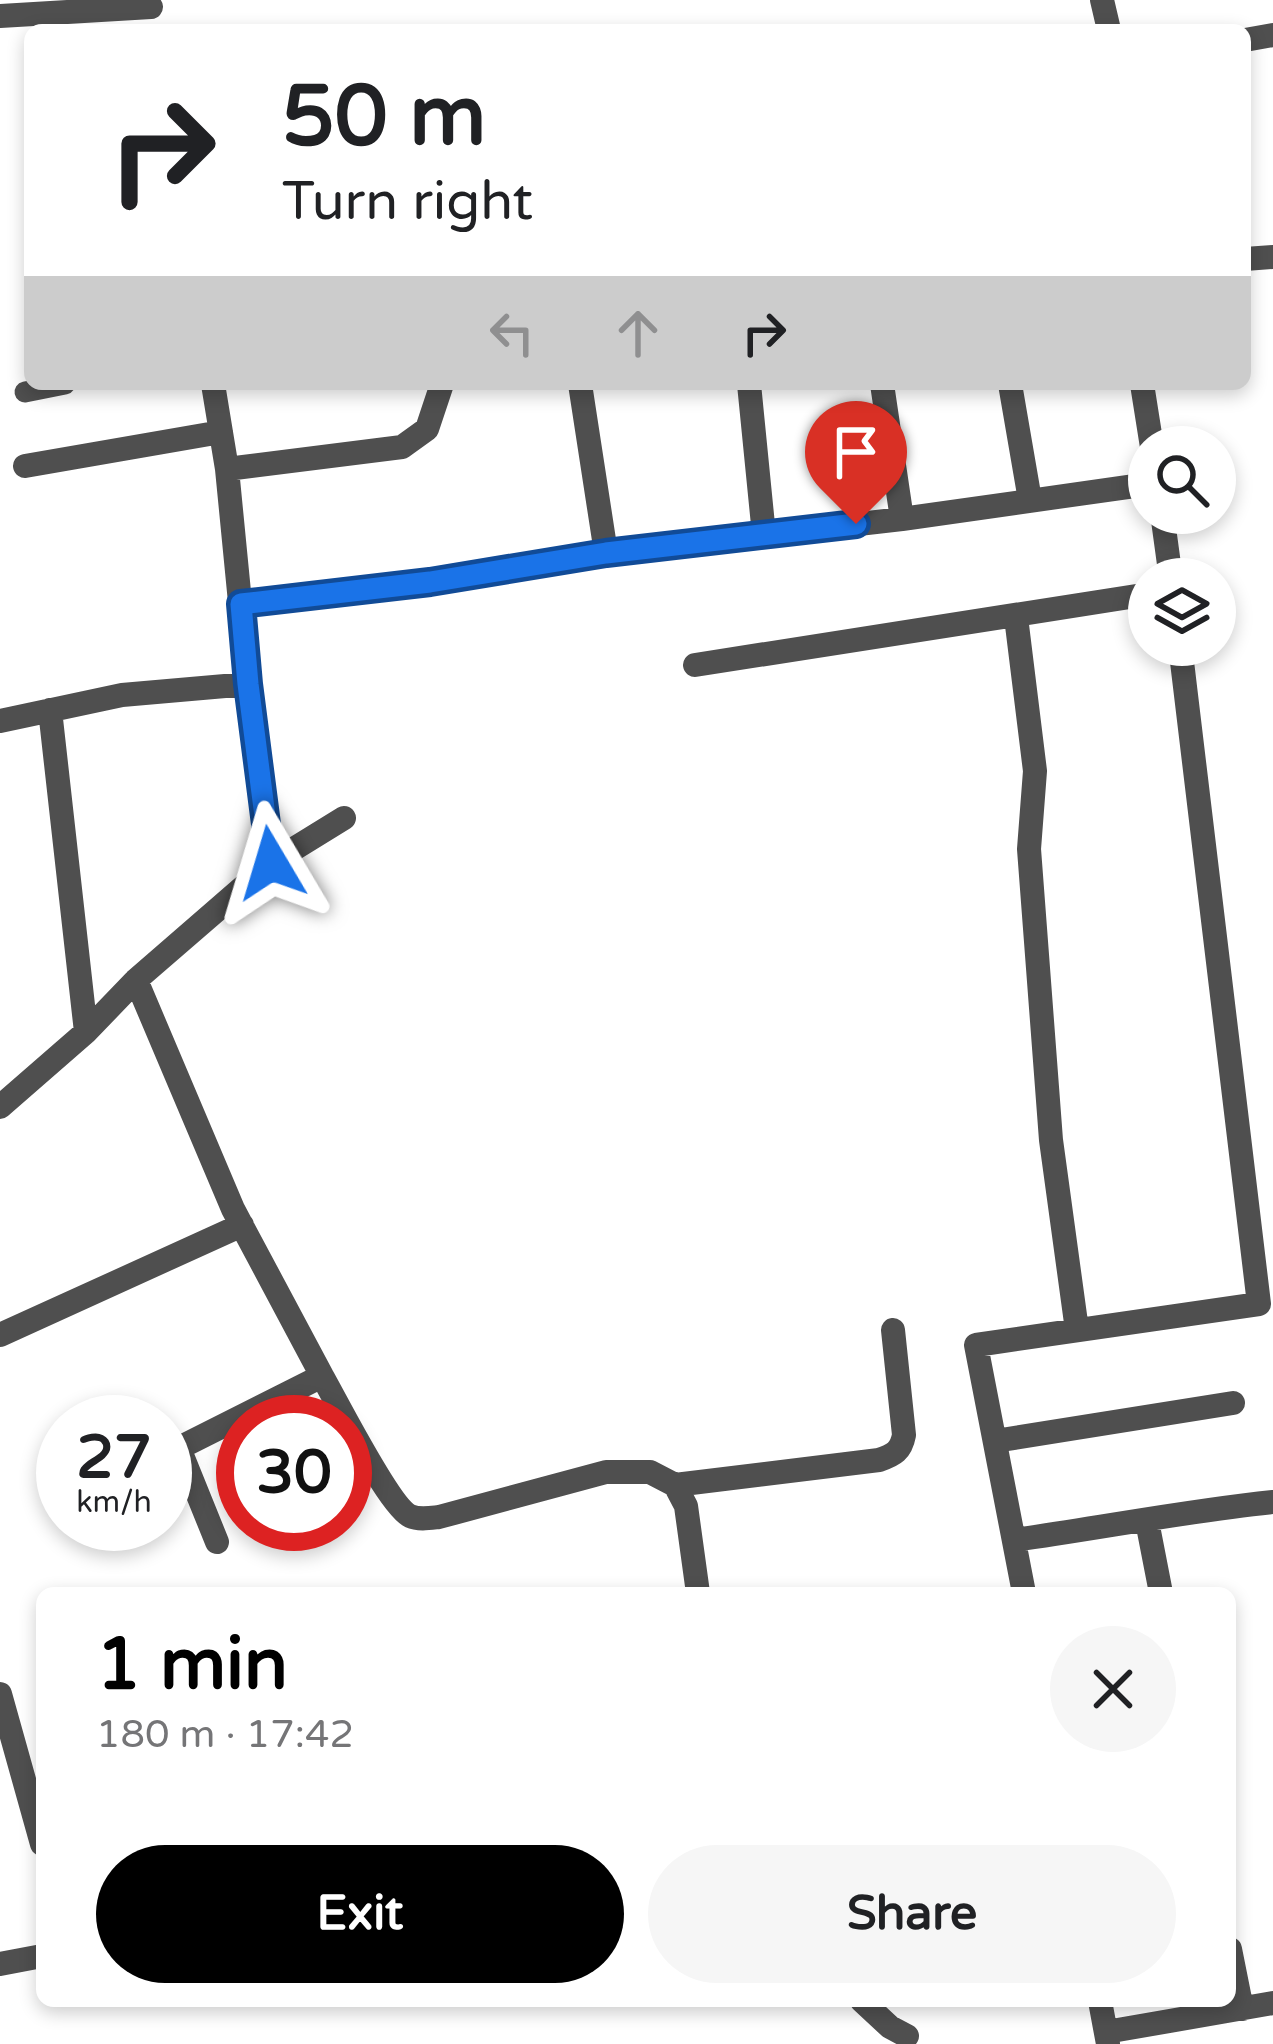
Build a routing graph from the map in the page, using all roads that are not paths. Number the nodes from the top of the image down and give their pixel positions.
1 (152, 12) edge
2 (0, 16) edge
3 (35, 390) edge
4 (214, 390) edge
5 (440, 390) edge
6 (581, 390) edge
7 (750, 390) edge
8 (883, 390) edge
9 (1011, 390) edge
10 (1143, 390) edge
11 (25, 392) dead end
12 (1149, 426) edge
13 (221, 432) junction
14 (25, 466) dead end
15 (227, 469) junction
16 (1128, 487) edge
17 (1030, 500) junction
18 (902, 519) junction
19 (764, 535) junction
20 (606, 553) junction
21 (1128, 598) edge
22 (241, 604) junction
23 (1016, 617) junction
24 (694, 665) dead end
25 (1183, 666) edge
26 (248, 684) junction
27 (50, 710) junction
28 (0, 721) edge
29 (344, 818) dead end
30 (271, 863) junction
31 (136, 980) junction
32 (86, 1032) junction
33 (0, 1107) edge
34 (242, 1225) junction
35 (892, 1330) dead end
36 (1077, 1330) junction
37 (0, 1335) edge
38 (322, 1376) junction
39 (284, 1395) edge
40 (1233, 1403) dead end
41 (216, 1429) edge
42 (995, 1441) junction
43 (675, 1485) junction
44 (1273, 1502) edge
45 (1147, 1521) junction
46 (216, 1540) edge
47 (1014, 1540) junction
48 (697, 1587) edge
49 (1023, 1587) edge
50 (1160, 1587) edge
51 (0, 1694) edge
52 (36, 1823) edge
53 (36, 1957) edge
54 (0, 1964) edge
55 (1236, 1978) edge
56 (1273, 2003) edge
57 (869, 2007) edge
58 (1101, 2007) edge
59 (1242, 2008) junction
60 (907, 2036) dead end
61 (1107, 2038) edge

1 - 2 street
3 - 11 lane
4 - 13 street
5 - 15 street
6 - 20 street
7 - 19 street
8 - 18 street
9 - 17 street
10 - 12 street
13 - 14 street
13 - 15 street
15 - 22 street
16 - 17 street
17 - 18 street
18 - 19 street
19 - 20 street
20 - 22 street
21 - 23 street
22 - 26 street
23 - 24 street
23 - 36 street
25 - 36 street
26 - 27 street
26 - 30 street
27 - 28 street
27 - 32 street
29 - 30 street
30 - 31 street
31 - 32 street
31 - 34 street
32 - 33 street
34 - 37 street
34 - 38 street
35 - 43 street
36 - 42 street
38 - 39 street
38 - 43 street
40 - 42 street
41 - 46 street
42 - 47 street
43 - 48 street
44 - 45 street
45 - 47 street
45 - 50 street
47 - 49 street
51 - 52 street
53 - 54 street
55 - 59 street
56 - 59 street
57 - 60 street
58 - 61 street
59 - 61 street

